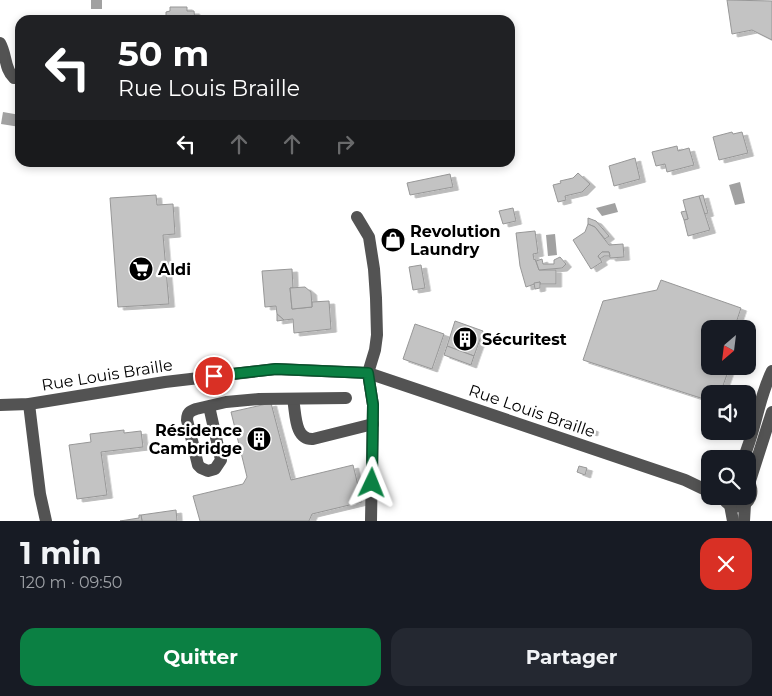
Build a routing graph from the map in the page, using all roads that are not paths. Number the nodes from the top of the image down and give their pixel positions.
1 (0, 43) edge
2 (15, 78) edge
3 (357, 217) dead end
4 (368, 373) junction
5 (771, 376) edge
6 (346, 398) dead end
7 (293, 399) junction
8 (29, 404) junction
9 (0, 405) edge
10 (209, 406) junction
11 (772, 412) edge
12 (373, 424) junction
13 (746, 450) edge
14 (756, 459) edge
15 (685, 480) junction
16 (701, 481) edge
17 (701, 488) edge
18 (726, 505) edge
19 (745, 505) edge
20 (46, 521) edge
21 (371, 521) edge
22 (733, 521) edge
23 (744, 521) edge

1 - 2 street
3 - 4 street
4 - 8 street, Rue Louis Braille
4 - 12 street
4 - 15 street, Rue Louis Braille
5 - 13 street
6 - 7 street
7 - 10 street
7 - 12 street
8 - 9 street, Rue Louis Braille
8 - 20 street
10 - 10 street
11 - 14 street
12 - 21 street
15 - 16 street, Rue Louis Braille
15 - 17 street, Rue Louis Braille
18 - 22 street
19 - 23 street

